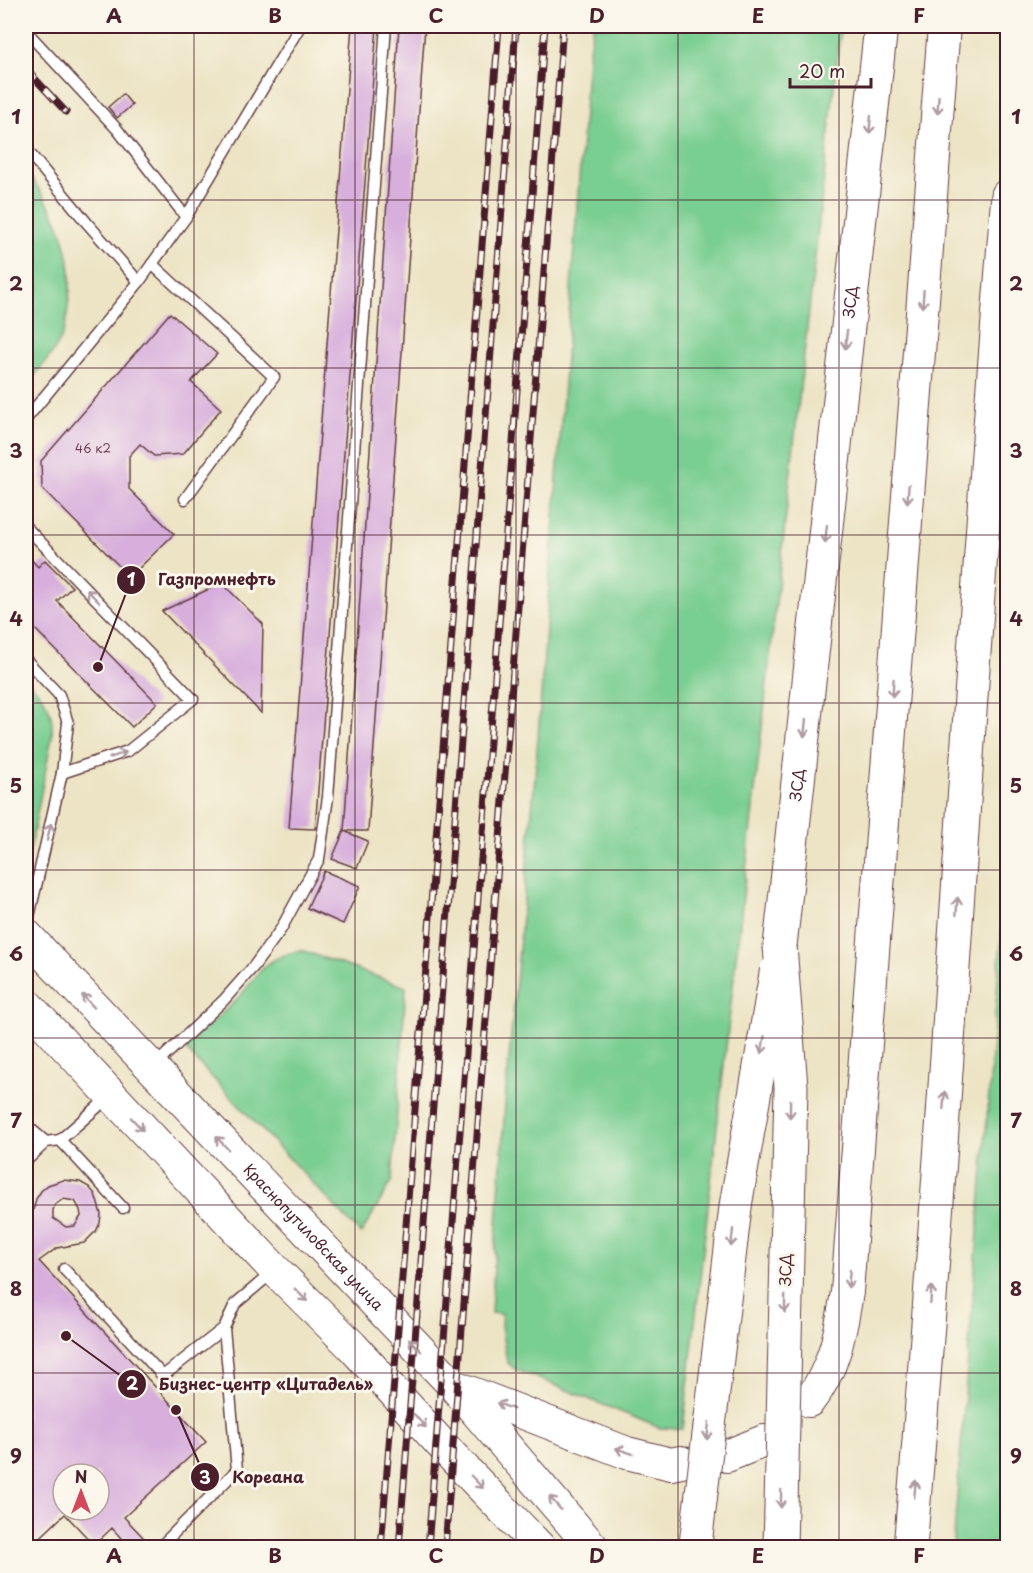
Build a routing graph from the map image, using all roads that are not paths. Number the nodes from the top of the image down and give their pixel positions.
1 (298, 26) edge
2 (386, 26) edge
3 (880, 26) edge
4 (944, 26) edge
5 (26, 31) edge
6 (26, 149) edge
7 (1008, 195) edge
8 (186, 217) junction
9 (152, 264) junction
10 (139, 282) junction
11 (26, 419) edge
12 (185, 499) dead end
13 (26, 527) edge
14 (26, 660) edge
15 (63, 773) junction
16 (26, 930) edge
17 (26, 935) edge
18 (780, 946) junction
19 (26, 1004) edge
20 (152, 1069) junction
21 (110, 1095) junction
22 (26, 1125) edge
23 (60, 1140) junction
24 (26, 1141) edge
25 (46, 1142) junction
26 (26, 1161) edge
27 (123, 1208) dead end
28 (64, 1269) dead end
29 (275, 1270) junction
30 (224, 1328) junction
31 (455, 1387) junction
32 (809, 1401) dead end
33 (764, 1441) dead end
34 (727, 1456) dead end
35 (681, 1462) dead end
36 (159, 1548) edge
37 (540, 1548) edge
38 (593, 1548) edge
39 (695, 1548) edge
40 (780, 1548) edge
41 (910, 1548) edge

1 - 8 lane
2 - 20 lane
3 -> 18 highway, ЗСД
4 -> 32 main road
5 - 8 lane
6 - 10 lane
41 -> 7 highway
8 - 9 lane
9 - 10 lane
9 - 12 lane
10 - 11 lane
15 -> 13 lane
14 - 15 lane
16 -> 15 lane
20 -> 17 main road, Краснопутиловская улица
18 -> 39 main road, bridge
18 -> 40 highway, ЗСД, bridge
19 - 21 main road
31 -> 20 main road, Краснопутиловская улица
21 - 23 lane
21 -> 29 main road
22 - 25 lane
23 - 25 lane
23 - 27 lane
24 - 25 lane
25 - 26 lane
28 - 30 lane
29 - 30 lane
29 -> 37 main road
30 - 36 lane
35 -> 31 main road
38 -> 31 main road, Краснопутиловская улица
33 - 34 main road

